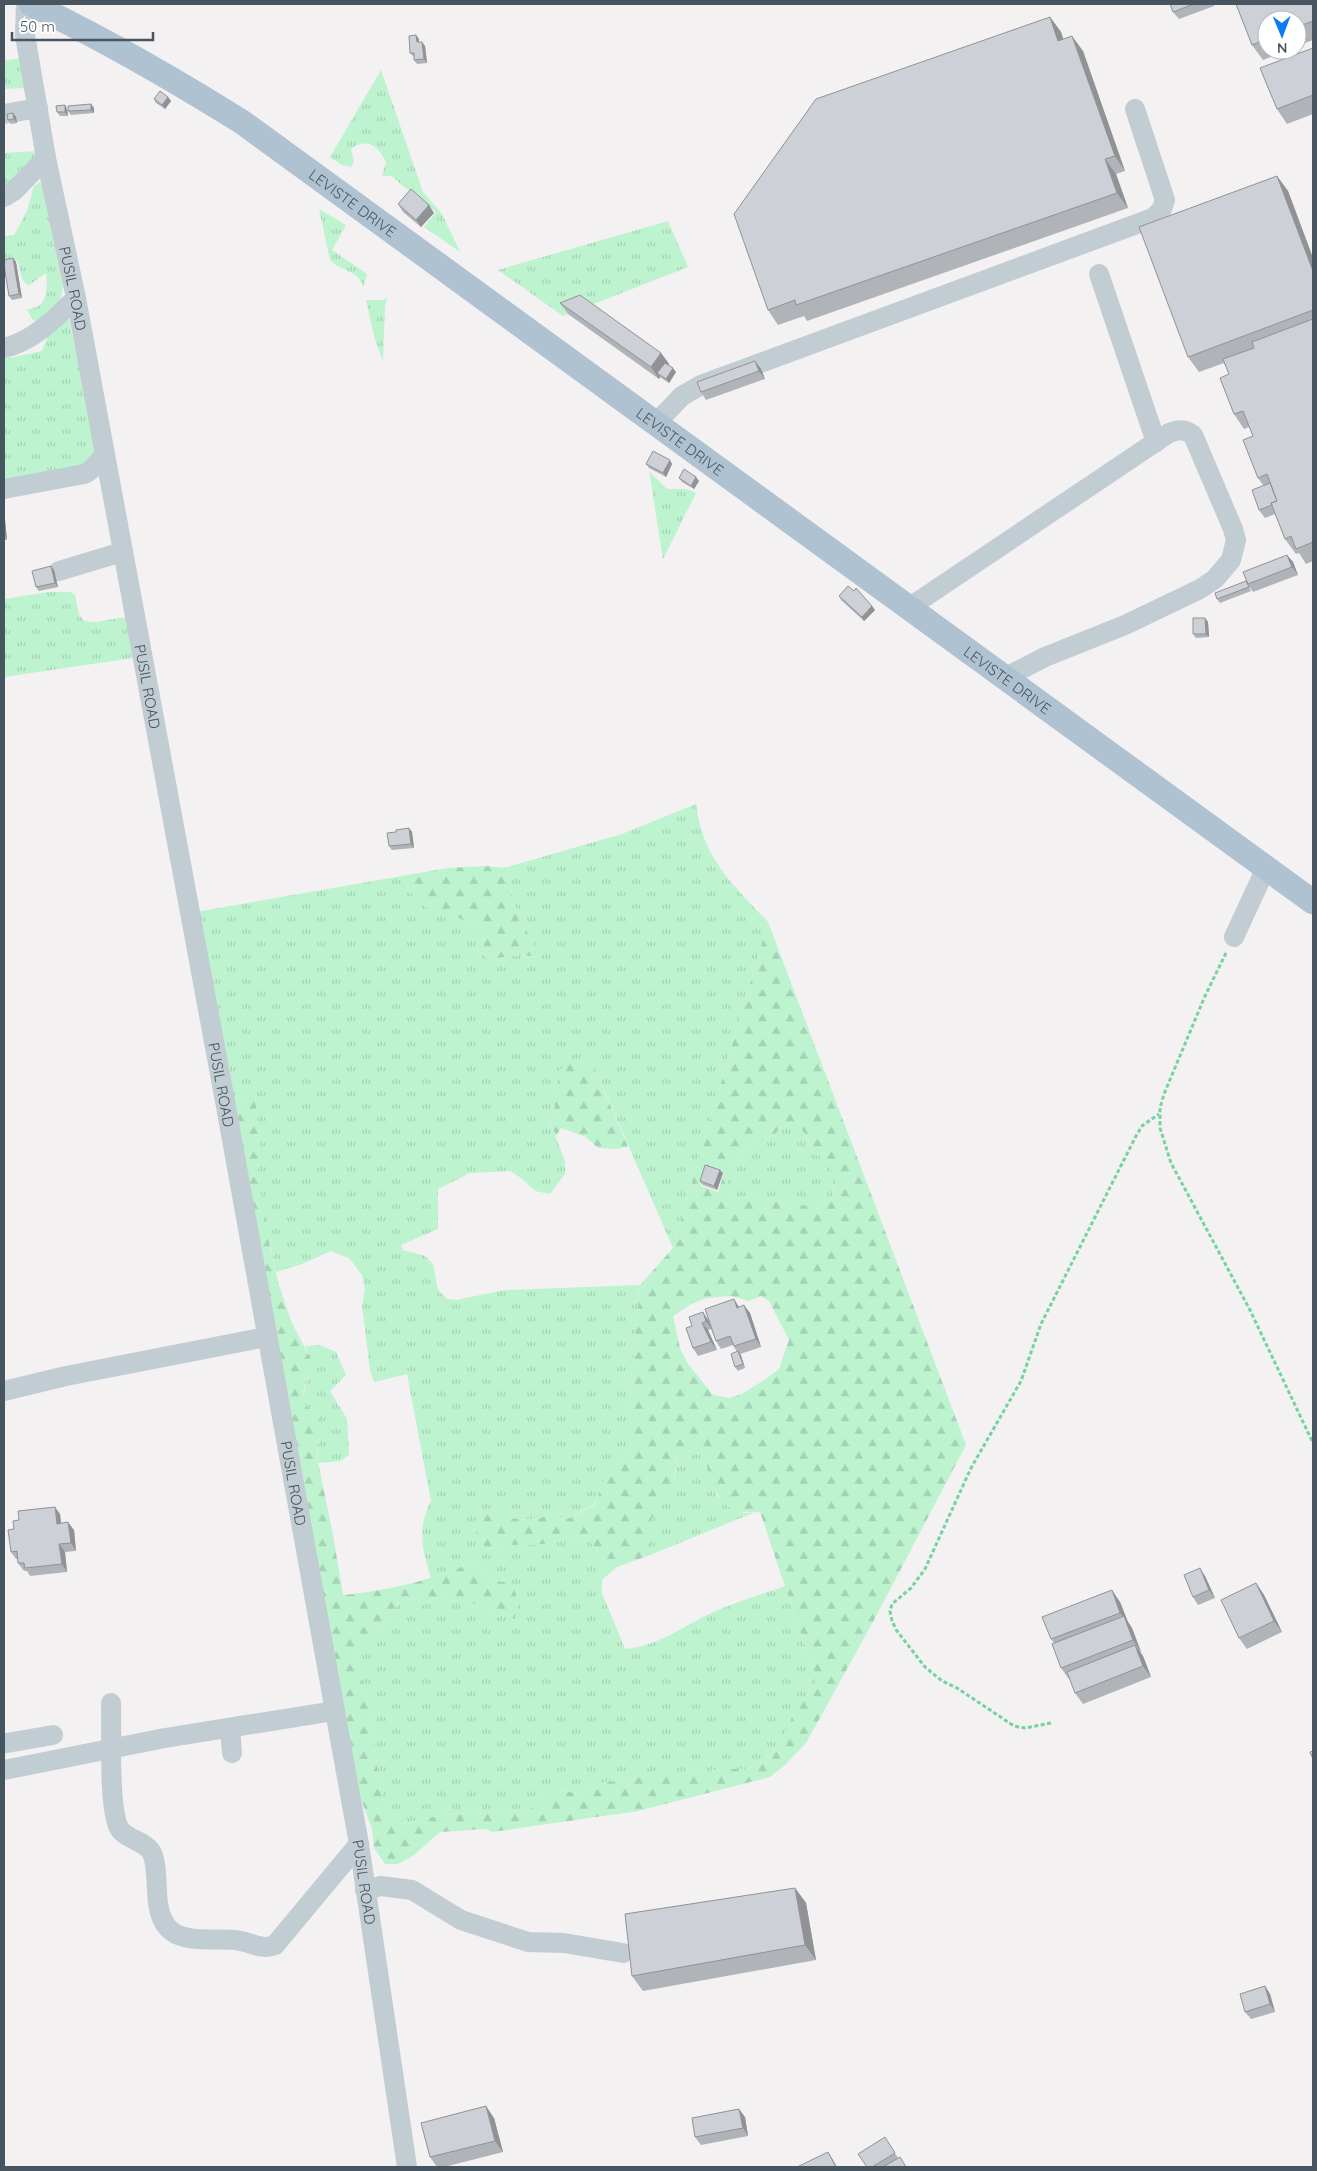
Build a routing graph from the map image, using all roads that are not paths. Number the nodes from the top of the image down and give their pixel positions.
1 (26, 4) edge
2 (31, 4) edge
3 (38, 108) junction
4 (1135, 109) dead end
5 (4, 114) edge
6 (46, 158) junction
7 (4, 197) edge
8 (1099, 274) dead end
9 (76, 298) junction
10 (4, 348) edge
11 (656, 423) junction
12 (1156, 442) junction
13 (104, 457) junction
14 (4, 489) edge
15 (122, 552) junction
16 (59, 571) dead end
17 (910, 607) junction
18 (1006, 677) junction
19 (1266, 868) junction
20 (1313, 902) edge
21 (1234, 937) road end
22 (266, 1337) junction
23 (4, 1392) edge
24 (111, 1703) dead end
25 (334, 1711) junction
26 (230, 1728) junction
27 (53, 1735) dead end
28 (29, 1739) junction
29 (7, 1743) dead end
30 (112, 1749) junction
31 (232, 1752) dead end
32 (39, 1763) junction
33 (4, 1770) edge
34 (359, 1844) junction
35 (365, 1890) junction
36 (623, 1953) dead end
37 (407, 2167) edge

1 - 3 street, PUSIL ROAD
2 - 11 main road, LEVISTE DRIVE
3 - 5 street
3 - 6 street, PUSIL ROAD
4 - 11 street
6 - 7 street
6 - 9 street, PUSIL ROAD
8 - 12 street
9 - 10 street
9 - 13 street, PUSIL ROAD
11 - 17 main road, LEVISTE DRIVE
12 - 17 street
12 - 18 street
13 - 14 street
13 - 15 street, PUSIL ROAD
15 - 16 street
15 - 22 street, PUSIL ROAD
17 - 18 main road, LEVISTE DRIVE
18 - 19 main road, LEVISTE DRIVE
19 - 20 main road, LEVISTE DRIVE
19 - 21 street
22 - 23 street
22 - 25 street, PUSIL ROAD
24 - 30 street
25 - 26 street
25 - 34 street, PUSIL ROAD
26 - 30 street
26 - 31 street
27 - 28 street
28 - 29 street
28 - 32 street
30 - 32 street
30 - 34 street
32 - 33 street
34 - 35 street, PUSIL ROAD
35 - 36 street
35 - 37 street, PUSIL ROAD

